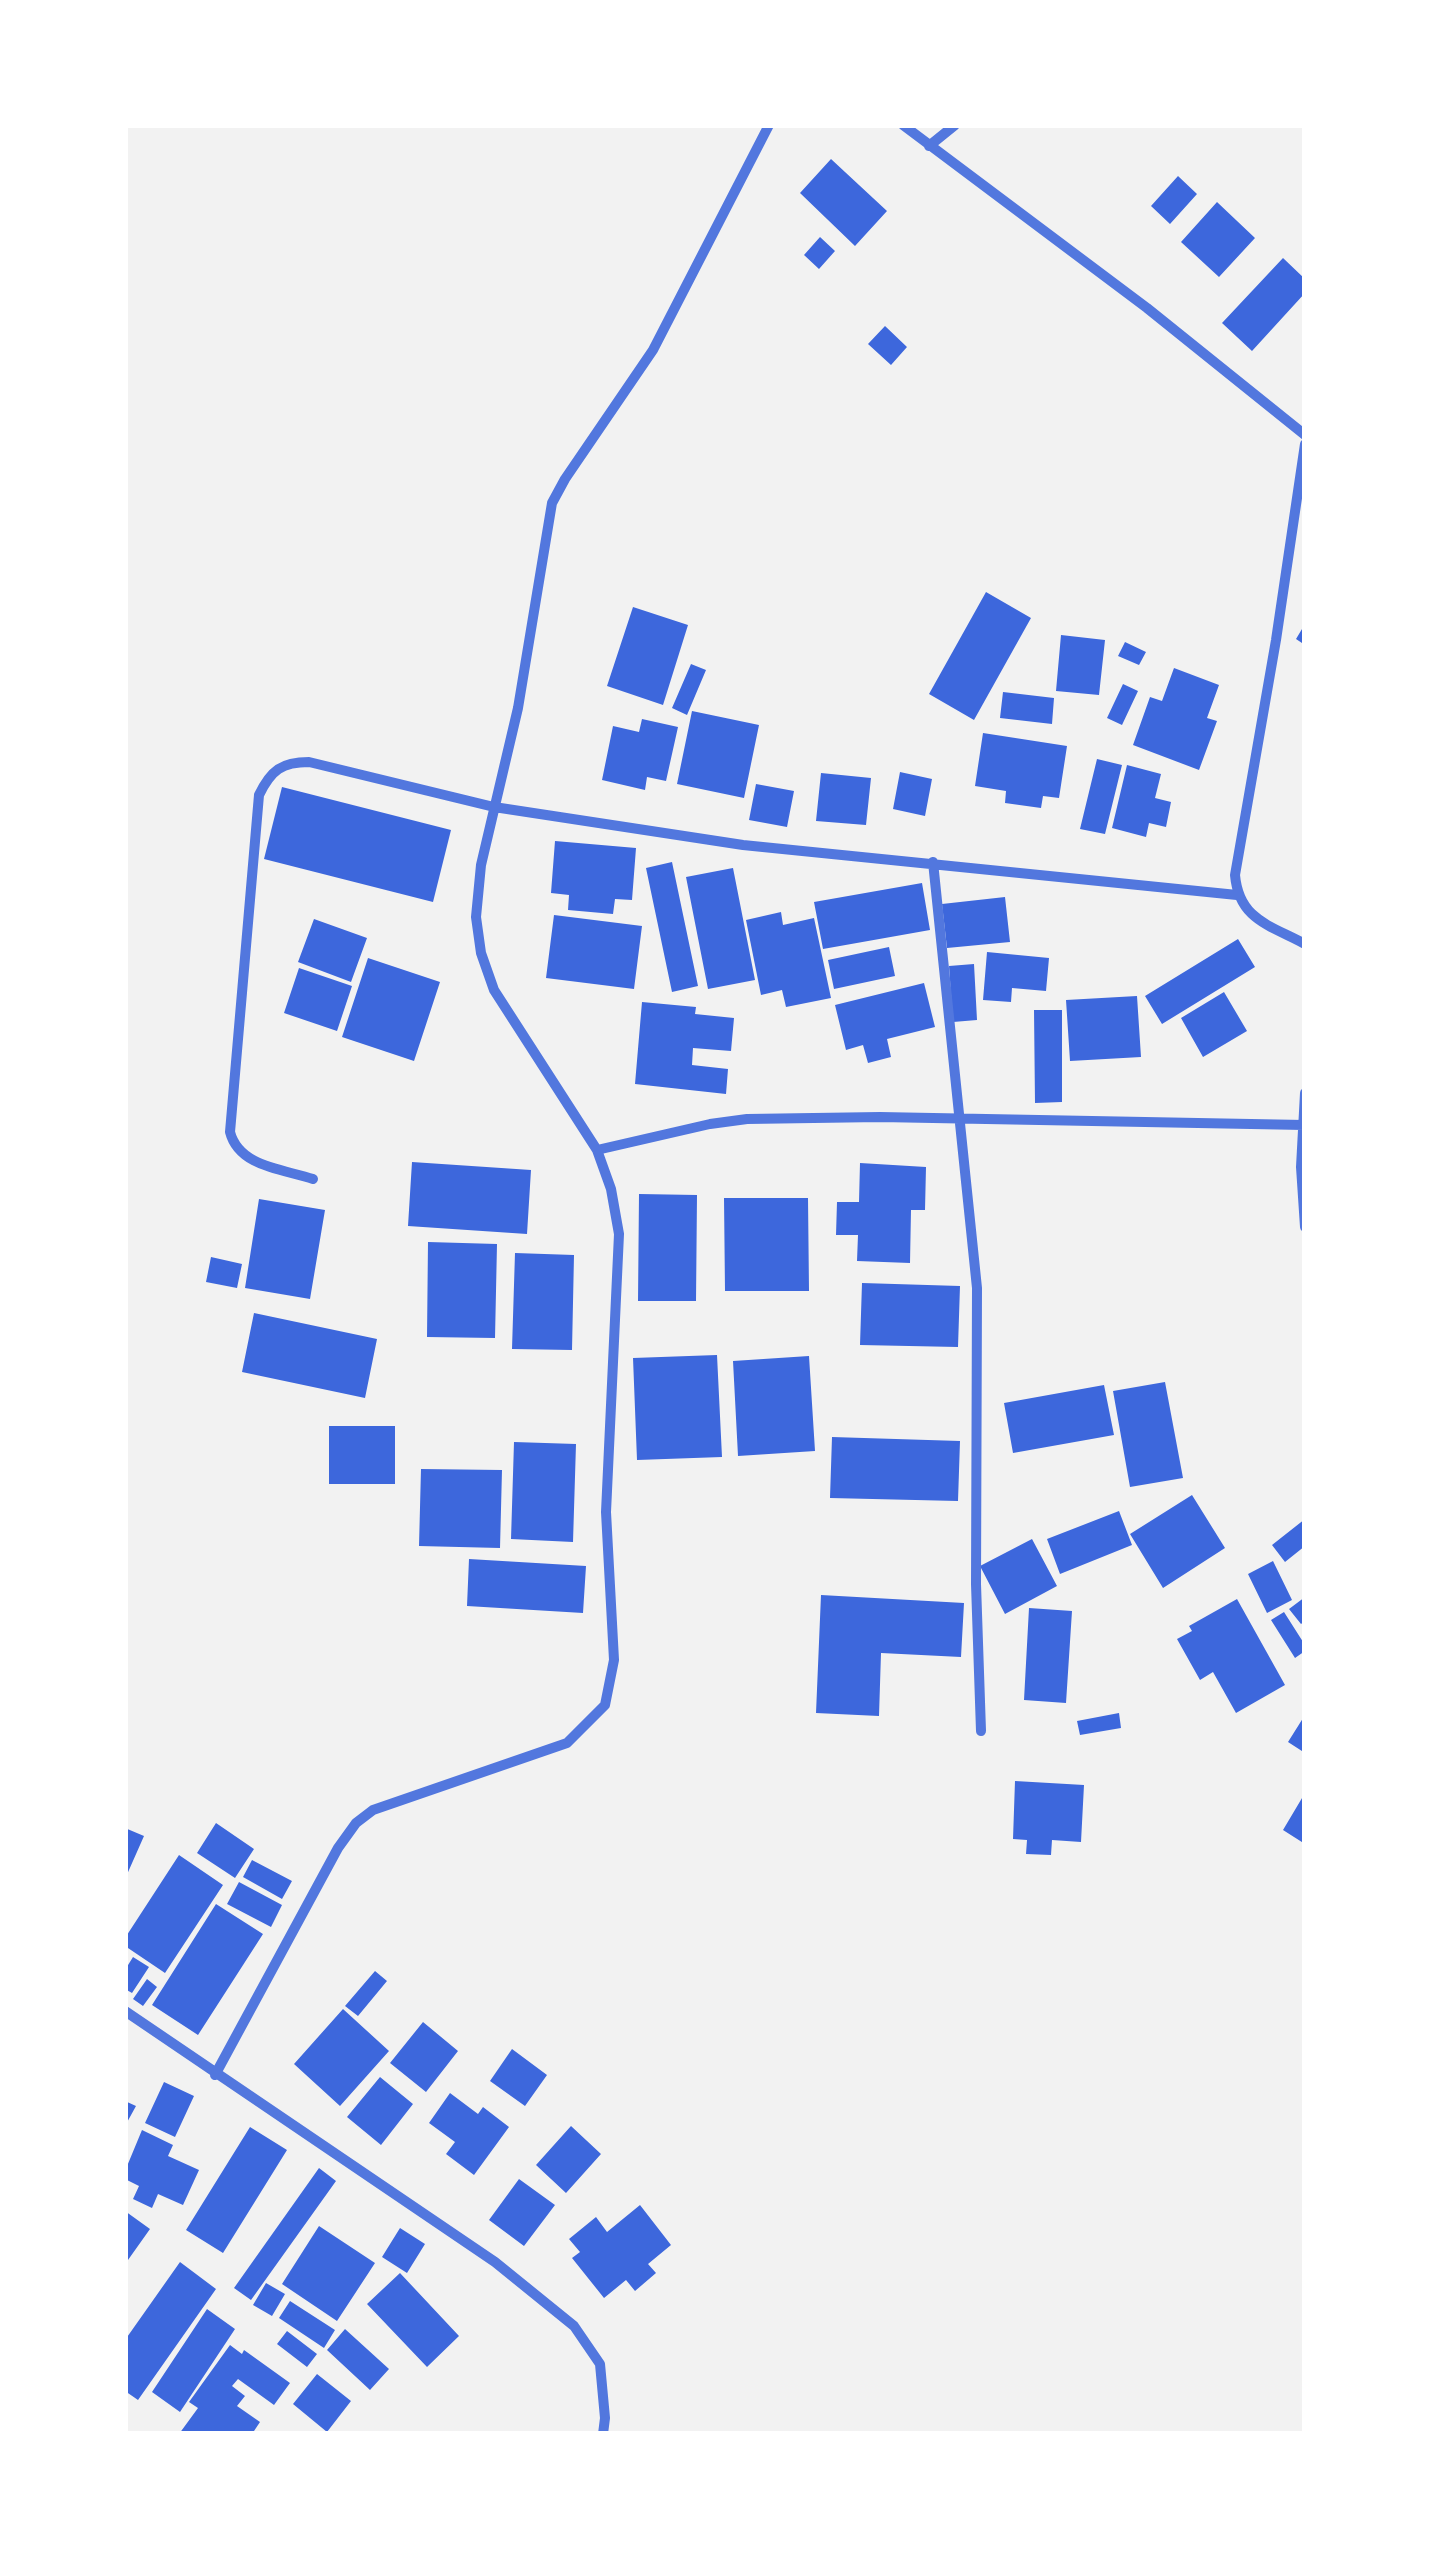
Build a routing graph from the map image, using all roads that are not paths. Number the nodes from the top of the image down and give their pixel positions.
1 (769, 125) edge
2 (903, 125) edge
3 (955, 125) edge
4 (929, 146) junction
5 (1305, 435) edge
6 (1305, 444) edge
7 (494, 807) junction
8 (933, 862) junction
9 (1237, 895) junction
10 (1305, 944) edge
11 (1305, 1093) edge
12 (961, 1118) junction
13 (1304, 1124) edge
14 (598, 1150) junction
15 (313, 1178) dead end
16 (1305, 1227) edge
17 (980, 1731) dead end
18 (125, 2011) edge
19 (215, 2075) junction
20 (603, 2434) edge

1 - 7 street
2 - 4 street
3 - 4 street
4 - 5 street
6 - 9 street
7 - 8 street
7 - 14 street
7 - 15 street
8 - 9 street
8 - 12 street
9 - 10 street
11 - 13 street
12 - 13 street
12 - 14 street
12 - 17 street
13 - 16 street
14 - 19 street
18 - 19 street
19 - 20 street

